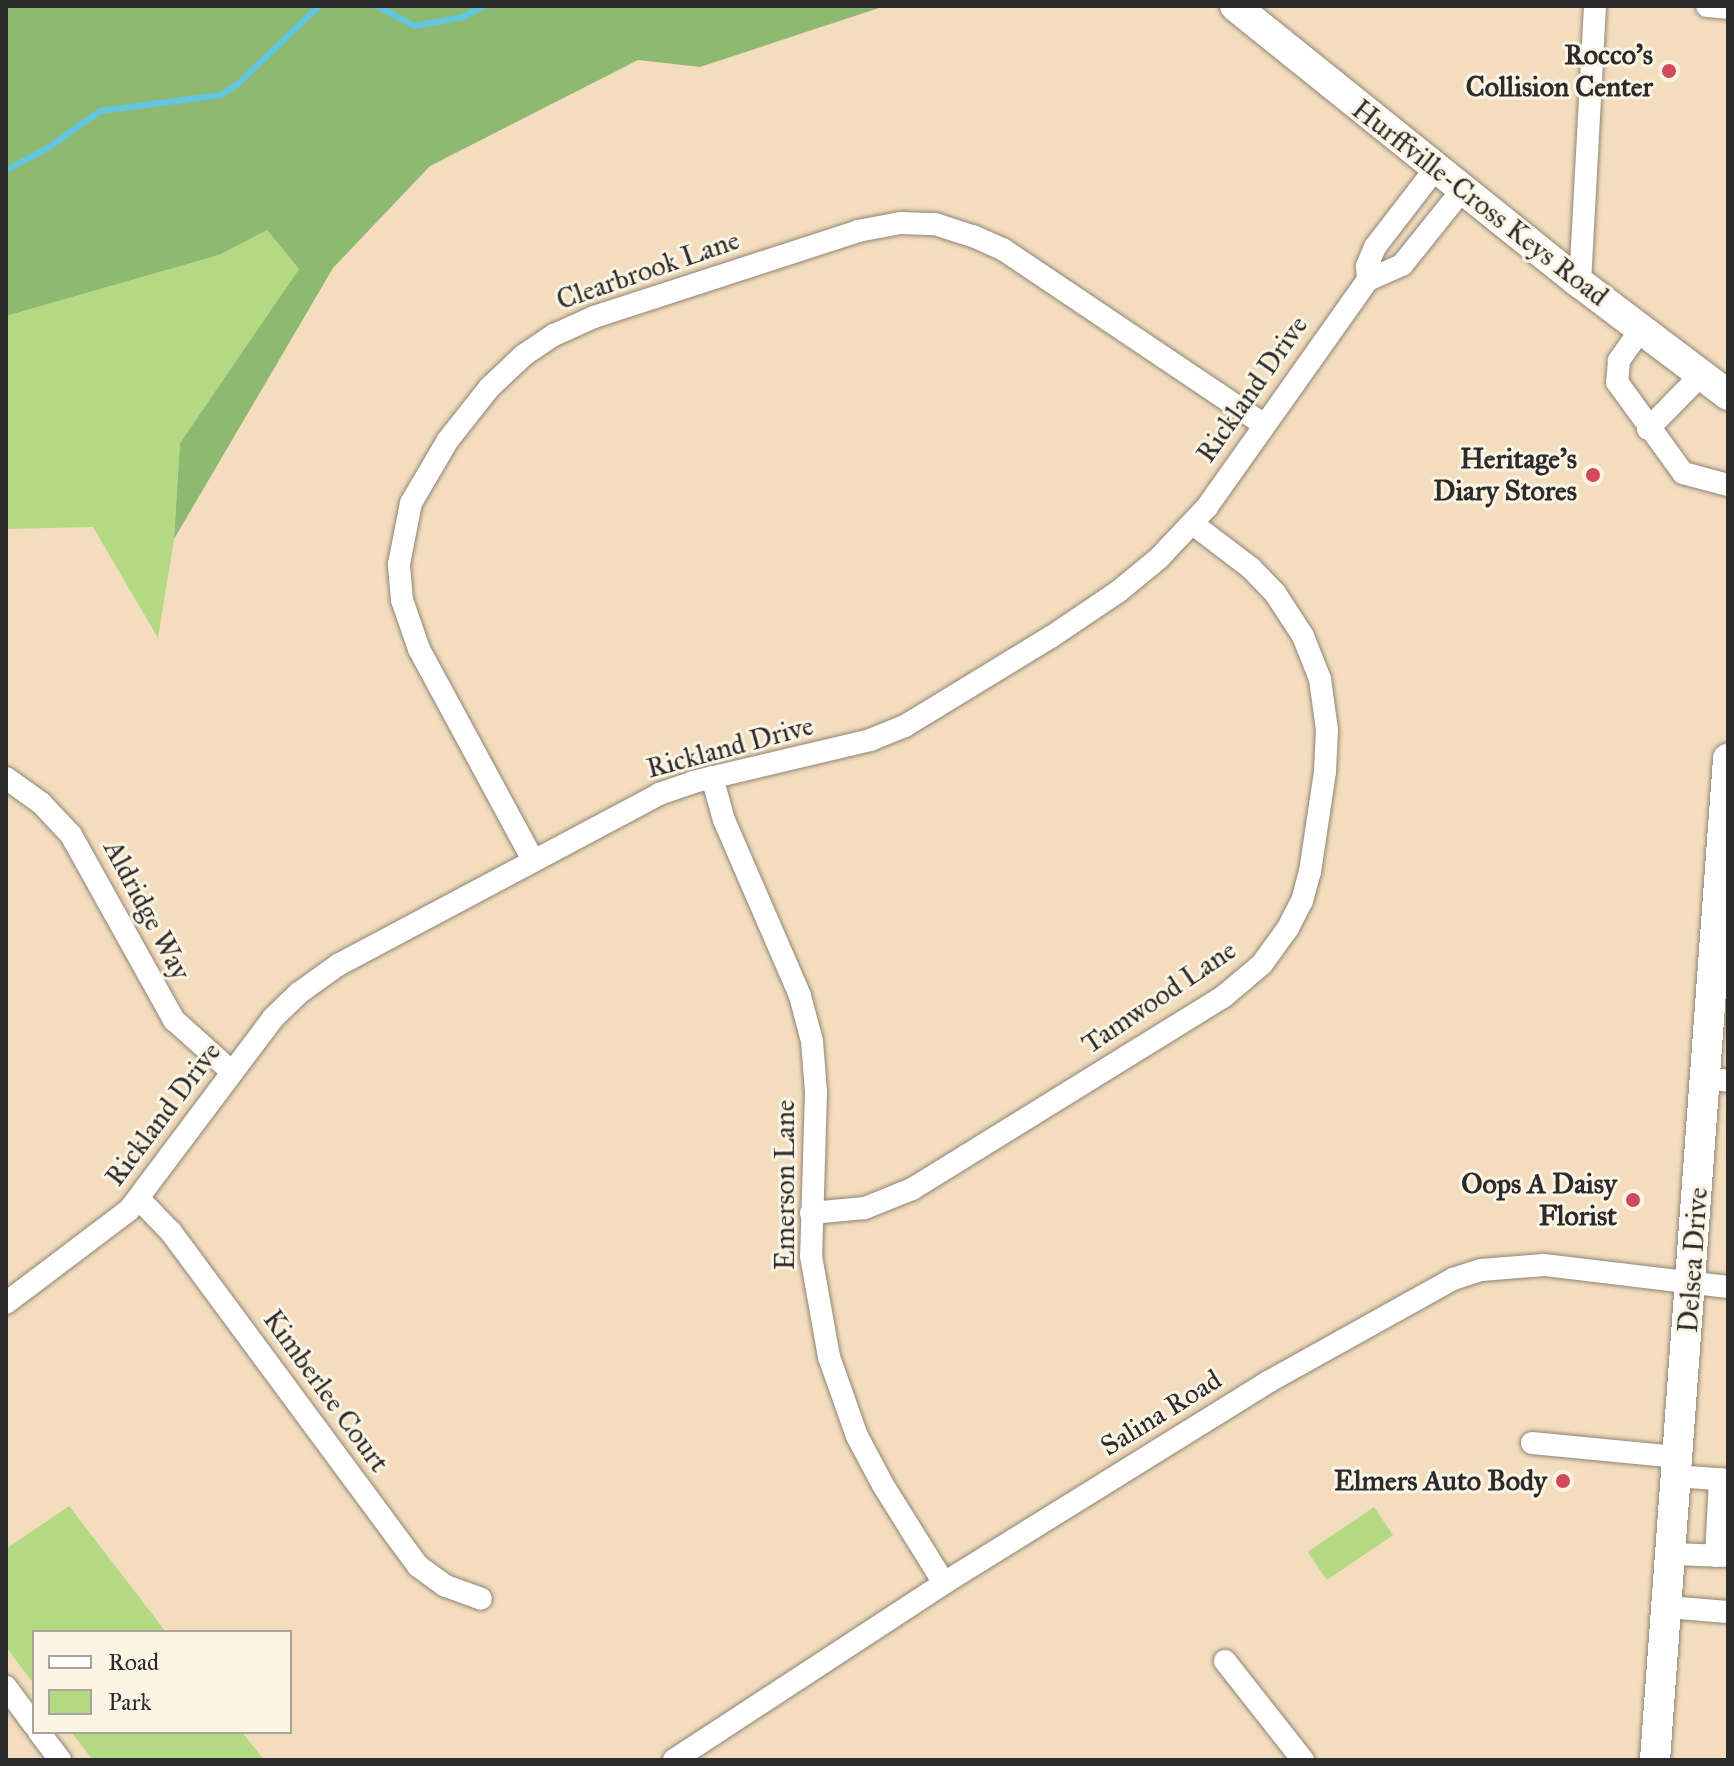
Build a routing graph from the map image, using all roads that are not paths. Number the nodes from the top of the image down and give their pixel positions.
1 (1235, 6) edge
2 (1595, 6) edge
3 (1707, 6) edge
4 (1728, 8) edge
5 (1435, 169) junction
6 (1462, 190) junction
7 (1368, 280) junction
8 (1580, 283) junction
9 (1641, 329) junction
10 (1701, 375) junction
11 (1728, 395) edge
12 (1264, 425) junction
13 (1648, 429) junction
14 (1728, 485) edge
15 (1193, 524) junction
16 (1728, 759) edge
17 (712, 777) junction
18 (6, 778) edge
19 (1726, 800) edge
20 (533, 860) junction
21 (1722, 938) edge
22 (232, 1072) junction
23 (1717, 1079) edge
24 (139, 1199) junction
25 (811, 1213) junction
26 (1691, 1281) junction
27 (1728, 1287) edge
28 (6, 1303) edge
29 (1532, 1443) dead end
30 (1677, 1467) junction
31 (1724, 1480) edge
32 (1671, 1554) junction
33 (1722, 1556) edge
34 (944, 1583) junction
35 (481, 1599) dead end
36 (1667, 1607) junction
37 (1728, 1612) edge
38 (1225, 1661) dead end
39 (6, 1687) edge
40 (32, 1722) edge
41 (40, 1734) edge
42 (60, 1760) edge
43 (674, 1760) edge
44 (1303, 1760) edge
45 (1655, 1760) edge

1 - 5 main road, Hurffville-Cross Keys Road
2 - 8 street
3 - 4 street
5 - 6 main road, Hurffville-Cross Keys Road
5 - 7 street, Rickland Drive
6 - 7 street, Rickland Drive
6 - 8 main road, Hurffville-Cross Keys Road
7 - 12 street, Rickland Drive
8 - 9 main road, Hurffville-Cross Keys Road
9 - 10 main road, Hurffville-Cross Keys Road
9 - 13 street
10 - 11 main road, Hurffville-Cross Keys Road
10 - 13 street
12 - 15 street, Rickland Drive
12 - 20 street, Clearbrook Lane
13 - 14 street
15 - 17 street, Rickland Drive
15 - 25 street, Tamwood Lane
16 - 19 main road, Delsea Drive
17 - 20 street, Rickland Drive
17 - 25 street, Emerson Lane
18 - 22 street, Aldridge Way
19 - 21 main road, Delsea Drive
20 - 22 street, Rickland Drive
21 - 23 main road, Delsea Drive
22 - 24 street, Rickland Drive
23 - 26 main road, Delsea Drive
24 - 28 street, Rickland Drive
24 - 35 street, Kimberlee Court
25 - 34 street, Emerson Lane
26 - 27 street, Salina Road
26 - 30 main road, Delsea Drive
26 - 34 street, Salina Road
29 - 30 street
30 - 31 street
30 - 32 main road, Delsea Drive
31 - 33 street
32 - 33 street
32 - 36 main road, Delsea Drive
34 - 43 street, Salina Road
36 - 37 street
36 - 45 main road, Delsea Drive
38 - 44 street
39 - 40 street
41 - 42 street

